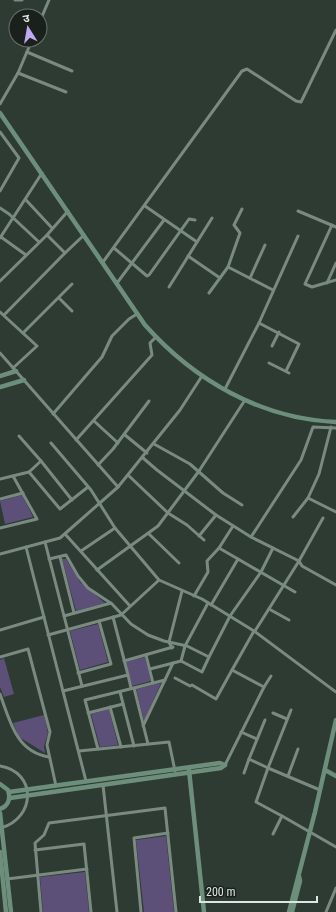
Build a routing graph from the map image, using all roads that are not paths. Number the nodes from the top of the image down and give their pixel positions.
1 (15, 0) edge
2 (22, 0) edge
3 (336, 30) edge
4 (29, 48) edge
5 (27, 52) junction
6 (72, 71) dead end
7 (18, 72) junction
8 (66, 92) dead end
9 (0, 104) edge
10 (0, 113) edge
11 (0, 132) edge
12 (26, 150) junction
13 (19, 158) junction
14 (42, 173) junction
15 (0, 191) edge
16 (26, 200) junction
17 (145, 206) junction
18 (0, 208) edge
19 (242, 209) dead end
20 (298, 211) dead end
21 (68, 212) junction
22 (14, 218) junction
23 (212, 218) dead end
24 (164, 220) junction
25 (195, 220) dead end
26 (334, 226) edge
27 (52, 228) junction
28 (180, 231) junction
29 (47, 235) junction
30 (84, 235) junction
31 (298, 236) dead end
32 (0, 238) edge
33 (39, 242) junction
34 (196, 242) junction
35 (265, 245) dead end
36 (114, 248) junction
37 (65, 253) junction
38 (26, 255) junction
39 (188, 256) junction
40 (103, 262) junction
41 (132, 263) junction
42 (336, 263) edge
43 (228, 267) junction
44 (220, 278) junction
45 (250, 278) junction
46 (336, 280) edge
47 (0, 281) edge
48 (117, 283) junction
49 (326, 283) junction
50 (72, 284) dead end
51 (169, 287) dead end
52 (273, 290) junction
53 (209, 294) dead end
54 (59, 298) junction
55 (72, 311) dead end
56 (0, 312) edge
57 (138, 314) junction
58 (4, 315) junction
59 (259, 322) junction
60 (279, 332) junction
61 (23, 333) junction
62 (156, 337) junction
63 (272, 346) dead end
64 (0, 353) edge
65 (269, 363) dead end
66 (15, 370) junction
67 (0, 376) edge
68 (202, 376) junction
69 (24, 380) junction
70 (0, 387) edge
71 (225, 390) junction
72 (245, 400) junction
73 (149, 401) dead end
74 (53, 414) junction
75 (94, 421) junction
76 (336, 422) edge
77 (331, 427) junction
78 (336, 428) edge
79 (125, 435) junction
80 (19, 436) dead end
81 (76, 440) junction
82 (51, 443) dead end
83 (118, 443) junction
84 (154, 444) junction
85 (147, 453) junction
86 (143, 458) junction
87 (41, 461) junction
88 (98, 465) junction
89 (28, 472) junction
90 (199, 472) junction
91 (128, 475) junction
92 (13, 476) junction
93 (0, 479) edge
94 (88, 487) junction
95 (118, 487) junction
96 (183, 490) junction
97 (23, 493) junction
98 (308, 498) junction
99 (0, 499) edge
100 (72, 500) junction
101 (99, 504) junction
102 (242, 505) dead end
103 (336, 512) edge
104 (168, 513) junction
105 (216, 516) junction
106 (293, 516) dead end
107 (323, 518) dead end
108 (233, 526) junction
109 (0, 528) edge
110 (115, 528) junction
111 (65, 534) junction
112 (149, 534) junction
113 (199, 536) junction
114 (251, 537) junction
115 (204, 540) dead end
116 (45, 542) junction
117 (131, 546) junction
118 (26, 547) junction
119 (219, 548) junction
120 (273, 548) junction
121 (81, 552) junction
122 (0, 554) edge
123 (60, 557) junction
124 (50, 559) junction
125 (238, 559) junction
126 (299, 561) junction
127 (179, 563) dead end
128 (97, 570) junction
129 (260, 572) junction
130 (159, 580) junction
131 (284, 585) junction
132 (336, 585) edge
133 (182, 591) junction
134 (295, 592) dead end
135 (194, 596) junction
136 (111, 603) junction
137 (210, 604) junction
138 (130, 606) junction
139 (269, 609) junction
140 (74, 613) junction
141 (122, 615) junction
142 (64, 616) junction
143 (230, 616) junction
144 (44, 617) junction
145 (113, 617) junction
146 (289, 620) dead end
147 (99, 621) junction
148 (0, 630) edge
149 (67, 630) junction
150 (255, 631) junction
151 (48, 635) junction
152 (169, 642) junction
153 (175, 644) junction
154 (185, 646) junction
155 (172, 648) junction
156 (146, 655) junction
157 (0, 657) edge
158 (209, 657) junction
159 (124, 661) junction
160 (181, 661) junction
161 (173, 663) junction
162 (150, 669) junction
163 (232, 670) junction
164 (78, 672) junction
165 (128, 675) junction
166 (270, 676) dead end
167 (175, 678) dead end
168 (165, 680) junction
169 (153, 683) junction
170 (82, 686) junction
171 (264, 687) junction
172 (132, 688) junction
173 (63, 691) junction
174 (120, 692) junction
175 (336, 692) edge
176 (0, 694) edge
177 (124, 704) junction
178 (110, 707) junction
179 (291, 710) dead end
180 (88, 713) junction
181 (273, 713) dead end
182 (287, 719) junction
183 (266, 720) dead end
184 (336, 720) edge
185 (143, 726) junction
186 (241, 732) junction
187 (257, 739) junction
188 (148, 744) junction
189 (134, 746) junction
190 (121, 747) junction
191 (98, 749) junction
192 (298, 749) dead end
193 (79, 751) junction
194 (49, 757) junction
195 (249, 760) junction
196 (225, 765) joint
197 (0, 766) edge
198 (268, 768) junction
199 (189, 770) junction
200 (325, 770) junction
201 (176, 772) junction
202 (244, 772) dead end
203 (288, 776) junction
204 (336, 776) edge
205 (86, 782) junction
206 (0, 784) edge
207 (103, 785) junction
208 (56, 786) junction
209 (88, 787) junction
210 (27, 790) junction
211 (320, 790) junction
212 (9, 795) junction
213 (28, 795) junction
214 (0, 809) edge
215 (0, 812) edge
216 (106, 816) junction
217 (282, 816) junction
218 (1, 828) edge
219 (310, 832) junction
220 (168, 833) junction
221 (273, 834) dead end
222 (336, 847) edge
223 (35, 850) junction
224 (0, 852) edge
225 (87, 869) junction
226 (38, 875) junction
227 (299, 876) junction
228 (5, 879) junction
229 (336, 888) edge
230 (6, 912) edge
231 (11, 912) edge
232 (41, 912) edge
233 (91, 912) edge
234 (117, 912) edge
235 (141, 912) edge
236 (176, 912) edge
237 (204, 912) edge
238 (288, 912) edge
239 (292, 912) edge
240 (326, 912) edge

1 - 2 street
3 - 17 street
4 - 5 street
5 - 6 street
5 - 7 street
7 - 8 street
7 - 9 street
10 - 12 street
11 - 13 street
12 - 13 street
12 - 14 street
13 - 15 street
14 - 16 street
14 - 21 street
16 - 22 street
16 - 27 street
17 - 24 street
17 - 36 street
18 - 22 street
19 - 43 street
20 - 26 street
21 - 27 street
21 - 30 street
22 - 32 street
22 - 33 street
23 - 34 street
24 - 28 street
24 - 41 street
25 - 28 street
26 - 49 street
27 - 29 street
28 - 34 street
28 - 41 street
29 - 33 street
29 - 37 street
30 - 37 street
30 - 40 street
31 - 52 street
32 - 38 street
33 - 38 street
34 - 39 street
35 - 45 street
36 - 40 street
36 - 41 street
37 - 58 street
38 - 47 street
39 - 44 street
39 - 51 street
40 - 48 street
41 - 48 street
42 - 49 street
43 - 44 street
43 - 45 street
44 - 53 street
45 - 52 street
46 - 49 street
48 - 57 street
50 - 54 street
52 - 59 street
54 - 55 street
54 - 61 street
56 - 58 street
57 - 62 street
57 - 74 street
58 - 61 street
59 - 60 street
59 - 71 street
60 - 63 street
60 - 65 street
61 - 66 street
62 - 68 street
62 - 75 street
64 - 66 street
66 - 67 street
66 - 69 street
68 - 71 street
68 - 84 street
69 - 70 street
69 - 74 street
71 - 72 street
72 - 76 street
72 - 90 street
73 - 79 street
74 - 81 street
75 - 81 street
75 - 83 street
77 - 78 street
77 - 98 street
77 - 114 street
79 - 83 street
79 - 85 street
80 - 87 street
81 - 88 street
82 - 94 street
83 - 88 street
84 - 85 street
84 - 90 street
85 - 86 street
86 - 91 street
86 - 96 street
87 - 89 street
87 - 100 street
88 - 95 street
89 - 92 street
89 - 100 street
90 - 96 street
90 - 102 street
91 - 95 street
91 - 104 street
92 - 93 street
92 - 97 street
94 - 100 street
94 - 101 street
95 - 101 street
96 - 104 street
96 - 105 street
97 - 99 street
97 - 109 street
98 - 103 street
98 - 106 street
101 - 110 street
101 - 111 street
104 - 112 street
104 - 113 street
105 - 108 street
105 - 113 street
107 - 126 street
108 - 114 street
108 - 119 street
110 - 117 street
110 - 121 street
111 - 116 street
111 - 121 street
112 - 117 street
112 - 127 street
113 - 115 street
114 - 120 street
116 - 118 street
116 - 124 street
117 - 128 street
117 - 130 street
118 - 122 street
118 - 144 street
119 - 125 street
119 - 135 street
120 - 126 street
120 - 129 street
121 - 128 street
123 - 124 street
123 - 136 street
123 - 140 street
124 - 142 street
125 - 129 street
125 - 137 street
126 - 131 street
126 - 132 street
128 - 138 street
129 - 131 street
129 - 143 street
130 - 133 street
130 - 138 street
131 - 134 street
131 - 139 street
133 - 135 street
133 - 152 street
135 - 137 street
136 - 140 street
136 - 141 street
137 - 143 street
137 - 154 street
138 - 141 street
139 - 146 street
139 - 150 street
140 - 142 street
141 - 145 street
141 - 152 street
142 - 149 street
143 - 150 street
143 - 158 street
144 - 148 street
144 - 151 street
145 - 147 street
145 - 159 street
147 - 149 street
147 - 164 street
149 - 151 street
149 - 164 street
150 - 163 street
150 - 175 street
151 - 173 street
152 - 153 street
152 - 155 street
153 - 154 street
153 - 155 street
154 - 158 street
154 - 160 street
155 - 156 street
156 - 159 street
156 - 162 street
157 - 194 street
158 - 160 street
159 - 165 street
160 - 161 street
161 - 162 street
161 - 168 street
162 - 169 street
163 - 167 street
163 - 171 street
164 - 170 street
165 - 170 street
165 - 172 street
166 - 171 street
168 - 169 street
168 - 185 street
169 - 172 street
170 - 173 street
171 - 186 street
172 - 174 street
172 - 185 street
173 - 193 street
174 - 177 street
174 - 180 street
176 - 194 street
177 - 178 street
177 - 189 street
178 - 180 street
178 - 190 street
179 - 182 street
180 - 191 street
181 - 182 street
182 - 198 street
183 - 187 street
184 - 200 street
185 - 188 street
186 - 187 street
186 - 196 street
187 - 195 street
188 - 189 street
188 - 201 street
189 - 190 street
190 - 191 street
191 - 193 street
192 - 203 street
193 - 205 street
194 - 208 street
195 - 198 street
195 - 202 street
196 - 199 street
197 - 210 street
198 - 203 street
198 - 217 street
199 - 201 street
199 - 237 street
200 - 204 street
200 - 211 street
201 - 205 street
201 - 207 street
203 - 211 street
205 - 208 street
205 - 209 street
206 - 212 street
207 - 209 street
207 - 216 street
208 - 210 street
209 - 213 street
210 - 212 street
210 - 213 street
211 - 219 street
212 - 213 street
212 - 214 street
213 - 218 street
215 - 218 street
216 - 220 street
216 - 223 street
216 - 234 street
217 - 219 street
217 - 221 street
218 - 228 street
219 - 222 street
219 - 227 street
220 - 235 street
220 - 236 street
223 - 225 street
223 - 226 street
224 - 228 street
225 - 226 street
225 - 233 street
226 - 228 street
226 - 232 street
227 - 238 street
227 - 239 street
228 - 230 street
228 - 231 street
229 - 240 street

